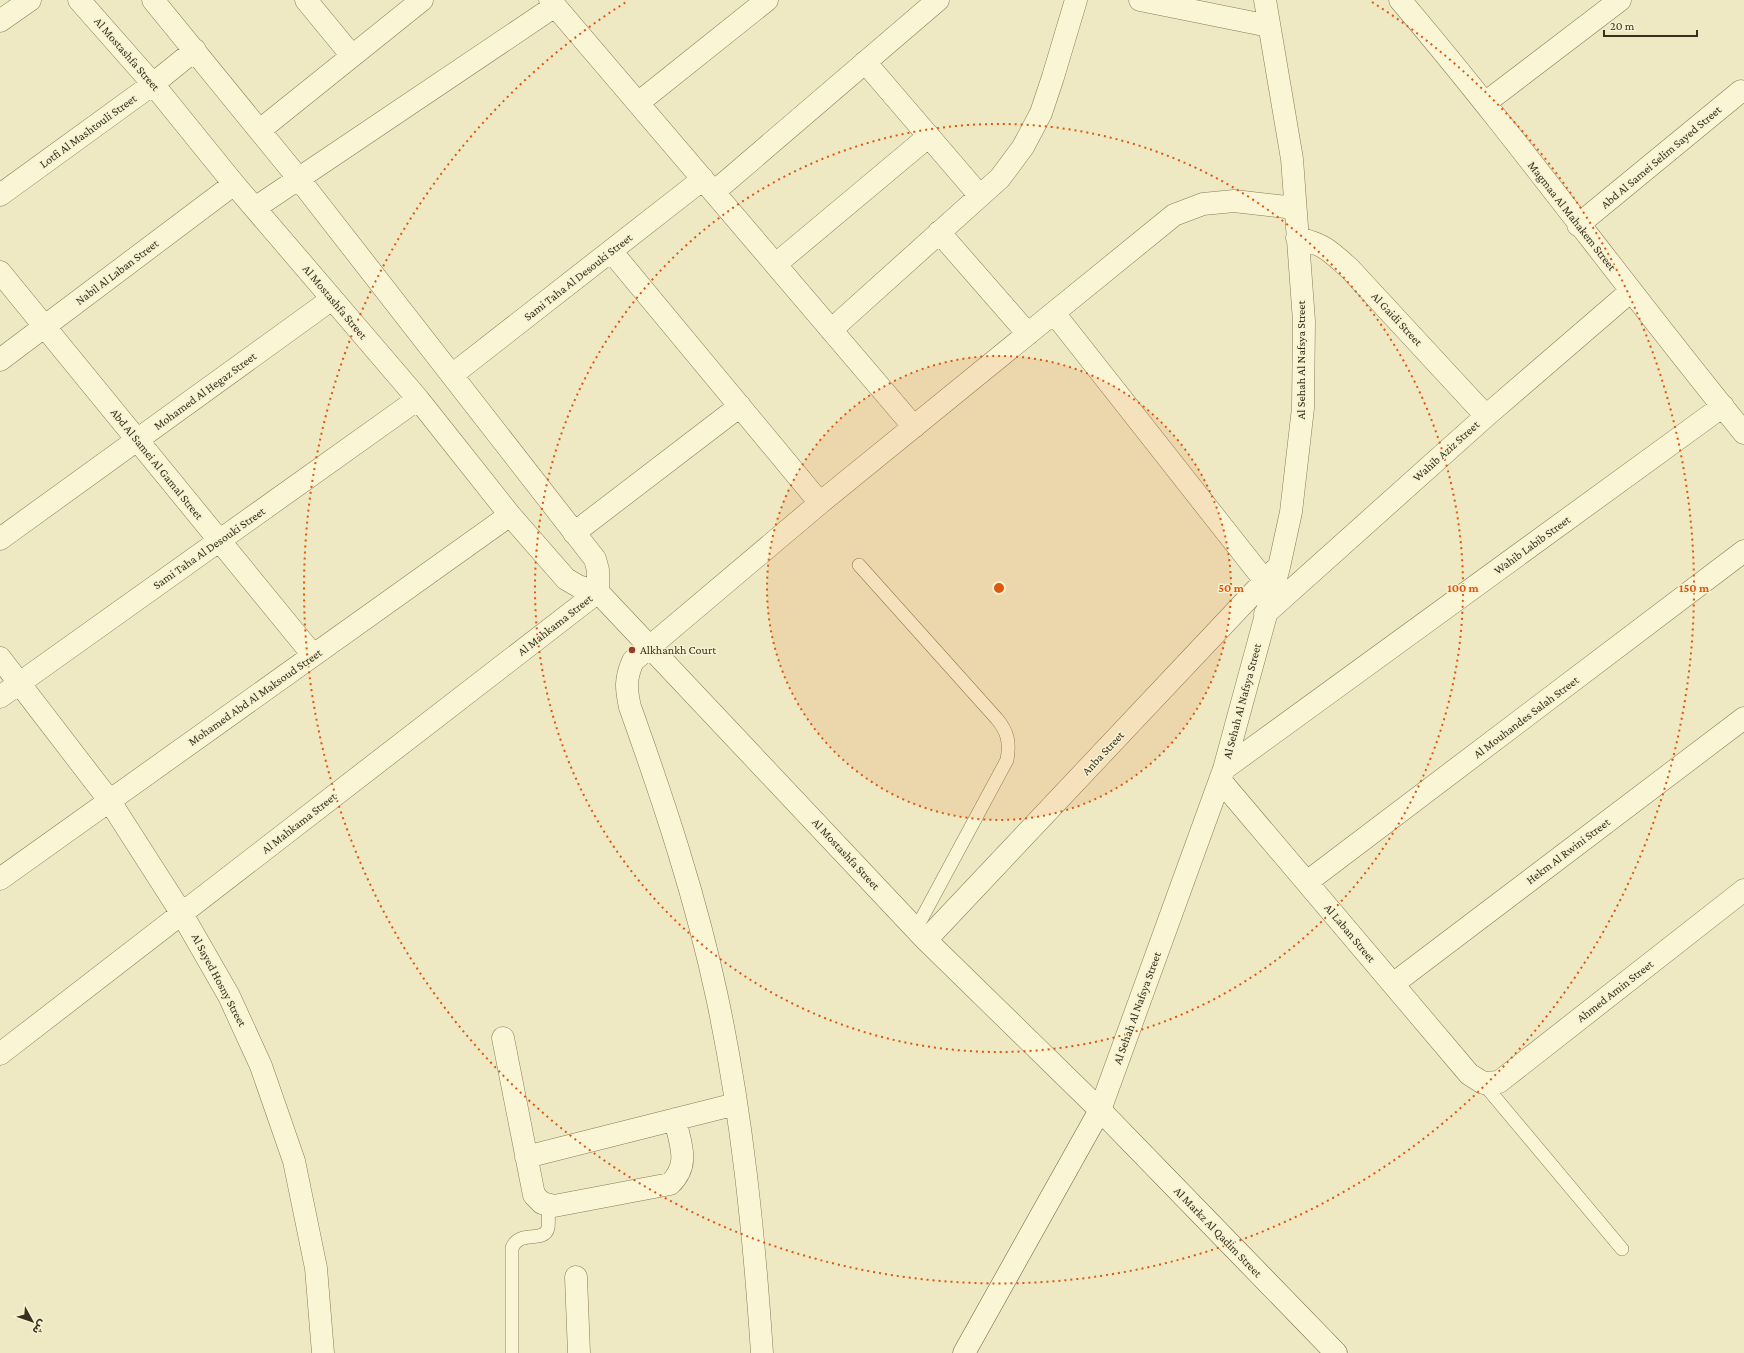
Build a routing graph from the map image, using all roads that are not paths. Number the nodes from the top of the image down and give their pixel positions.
1 (30, 0) edge
2 (79, 0) edge
3 (153, 0) edge
4 (306, 0) edge
5 (767, 0) edge
6 (938, 0) edge
7 (1076, 0) edge
8 (1140, 0) edge
9 (1265, 0) edge
10 (1400, 0) edge
11 (1620, 0) edge
12 (418, 1) edge
13 (553, 3) edge
14 (0, 21) edge
15 (1269, 26) junction
16 (195, 50) junction
17 (352, 56) junction
18 (865, 62) junction
19 (153, 84) junction
20 (1744, 92) edge
21 (638, 103) junction
22 (1485, 103) junction
23 (260, 130) junction
24 (929, 136) junction
25 (299, 179) junction
26 (234, 184) junction
27 (709, 186) junction
28 (0, 195) edge
29 (980, 196) junction
30 (255, 208) junction
31 (1295, 208) junction
32 (1578, 225) junction
33 (940, 232) junction
34 (1297, 238) junction
35 (611, 251) junction
36 (776, 264) junction
37 (0, 272) edge
38 (1631, 291) junction
39 (332, 299) junction
40 (1054, 313) junction
41 (45, 327) junction
42 (832, 330) junction
43 (1028, 334) junction
44 (0, 360) edge
45 (452, 375) junction
46 (418, 399) junction
47 (740, 406) junction
48 (1723, 406) junction
49 (1486, 416) junction
50 (914, 426) junction
51 (1744, 432) edge
52 (137, 440) junction
53 (820, 503) junction
54 (510, 515) junction
55 (574, 533) junction
56 (0, 539) edge
57 (220, 541) junction
58 (1744, 551) edge
59 (859, 565) dead end
60 (1272, 574) junction
61 (598, 592) junction
62 (1265, 614) junction
63 (649, 647) junction
64 (313, 656) junction
65 (0, 658) edge
66 (20, 682) junction
67 (0, 697) edge
68 (1744, 718) edge
69 (1222, 774) junction
70 (109, 800) junction
71 (0, 879) edge
72 (1307, 882) junction
73 (1744, 890) edge
74 (182, 914) junction
75 (921, 934) junction
76 (1393, 984) junction
77 (503, 1038) dead end
78 (2, 1050) edge
79 (1483, 1083) junction
80 (736, 1104) junction
81 (1100, 1110) junction
82 (675, 1120) junction
83 (526, 1157) junction
84 (548, 1205) junction
85 (1622, 1249) dead end
86 (576, 1276) dead end
87 (323, 1353) edge
88 (512, 1353) edge
89 (579, 1353) edge
90 (762, 1353) edge
91 (964, 1353) edge
92 (1336, 1353) edge

1 - 14 street
2 - 19 street, Al Mostashfa Street
3 - 16 street
4 - 17 street
5 - 21 street
6 - 18 street, Sami Taha Al Desouki Street
7 - 29 street
8 - 15 street
9 - 15 street, Al Sehah Al Nafsya Street
10 - 22 street, Magmaa Al Mahakem Street
11 - 22 street
12 - 17 street
13 - 21 street
13 - 25 street
15 - 31 street, Al Sehah Al Nafsya Street
16 - 19 street, Lotfi Al Mashtouli Street
16 - 23 street
17 - 23 street
18 - 24 street
18 - 27 street, Sami Taha Al Desouki Street
19 - 26 street, Al Mostashfa Street
19 - 28 street, Lotfi Al Mashtouli Street
20 - 32 street, Abd Al Samei Selim Sayed Street
21 - 27 street
22 - 32 street, Magmaa Al Mahakem Street
23 - 25 street
24 - 29 street
24 - 36 street
25 - 30 street
25 - 45 street
26 - 30 street, Al Mostashfa Street
26 - 41 street, Nabil Al Laban Street
27 - 35 street, Sami Taha Al Desouki Street
27 - 36 street
29 - 33 street
30 - 39 street, Al Mostashfa Street
31 - 34 street, Al Sehah Al Nafsya Street
31 - 40 street
32 - 38 street, Magmaa Al Mahakem Street
33 - 42 street
33 - 43 street
34 - 49 street, Al Gaidi Street
34 - 60 street, Al Sehah Al Nafsya Street
35 - 45 street, Sami Taha Al Desouki Street
35 - 47 street
36 - 42 street
37 - 41 street, Abd Al Samei Al Gamal Street
38 - 48 street, Magmaa Al Mahakem Street
38 - 49 street, Wahib Aziz Street
39 - 46 street, Al Mostashfa Street
39 - 52 street, Mohamed Al Hegaz Street
40 - 43 street
40 - 60 street
41 - 44 street, Nabil Al Laban Street
41 - 52 street, Abd Al Samei Al Gamal Street
42 - 50 street
43 - 50 street
45 - 55 street
46 - 54 street, Al Mostashfa Street
46 - 57 street, Sami Taha Al Desouki Street
47 - 53 street
47 - 55 street
48 - 51 street, Magmaa Al Mahakem Street
48 - 69 street, Wahib Labib Street
49 - 62 street, Wahib Aziz Street
50 - 53 street
52 - 56 street, Mohamed Al Hegaz Street
52 - 57 street, Abd Al Samei Al Gamal Street
53 - 63 street
54 - 61 street, Al Mostashfa Street
54 - 64 street, Mohamed Abd Al Maksoud Street
55 - 61 street
57 - 64 street, Abd Al Samei Al Gamal Street
57 - 66 street, Sami Taha Al Desouki Street
58 - 72 street, Al Mouhandes Salah Street
59 - 75 lane
60 - 62 street, Al Sehah Al Nafsya Street
60 - 75 street, Anba Street
61 - 63 street, Al Mostashfa Street
61 - 74 street, Al Mahkama Street
62 - 69 street, Al Sehah Al Nafsya Street
63 - 75 street, Al Mostashfa Street
63 - 80 street
64 - 70 street, Mohamed Abd Al Maksoud Street
65 - 66 street, Al Sayed Hosny Street
66 - 67 street, Sami Taha Al Desouki Street
66 - 70 street, Al Sayed Hosny Street
68 - 76 street, Hekm Al Rwini Street
69 - 72 street, Al Laban Street
69 - 81 street, Al Sehah Al Nafsya Street
70 - 71 street, Mohamed Abd Al Maksoud Street
70 - 74 street, Al Sayed Hosny Street
72 - 76 street, Al Laban Street
73 - 79 street, Ahmed Amin Street
74 - 78 street, Al Mahkama Street
74 - 87 street, Al Sayed Hosny Street
75 - 81 street, Al Mostashfa Street
76 - 79 street, Al Laban Street
77 - 83 street
79 - 85 lane
80 - 82 street
80 - 90 street
81 - 91 street, Al Sehah Al Nafsya Street
81 - 92 street, Al Markz Al Qadim Street
82 - 83 street
82 - 84 street
83 - 84 street
84 - 88 lane
86 - 89 street

